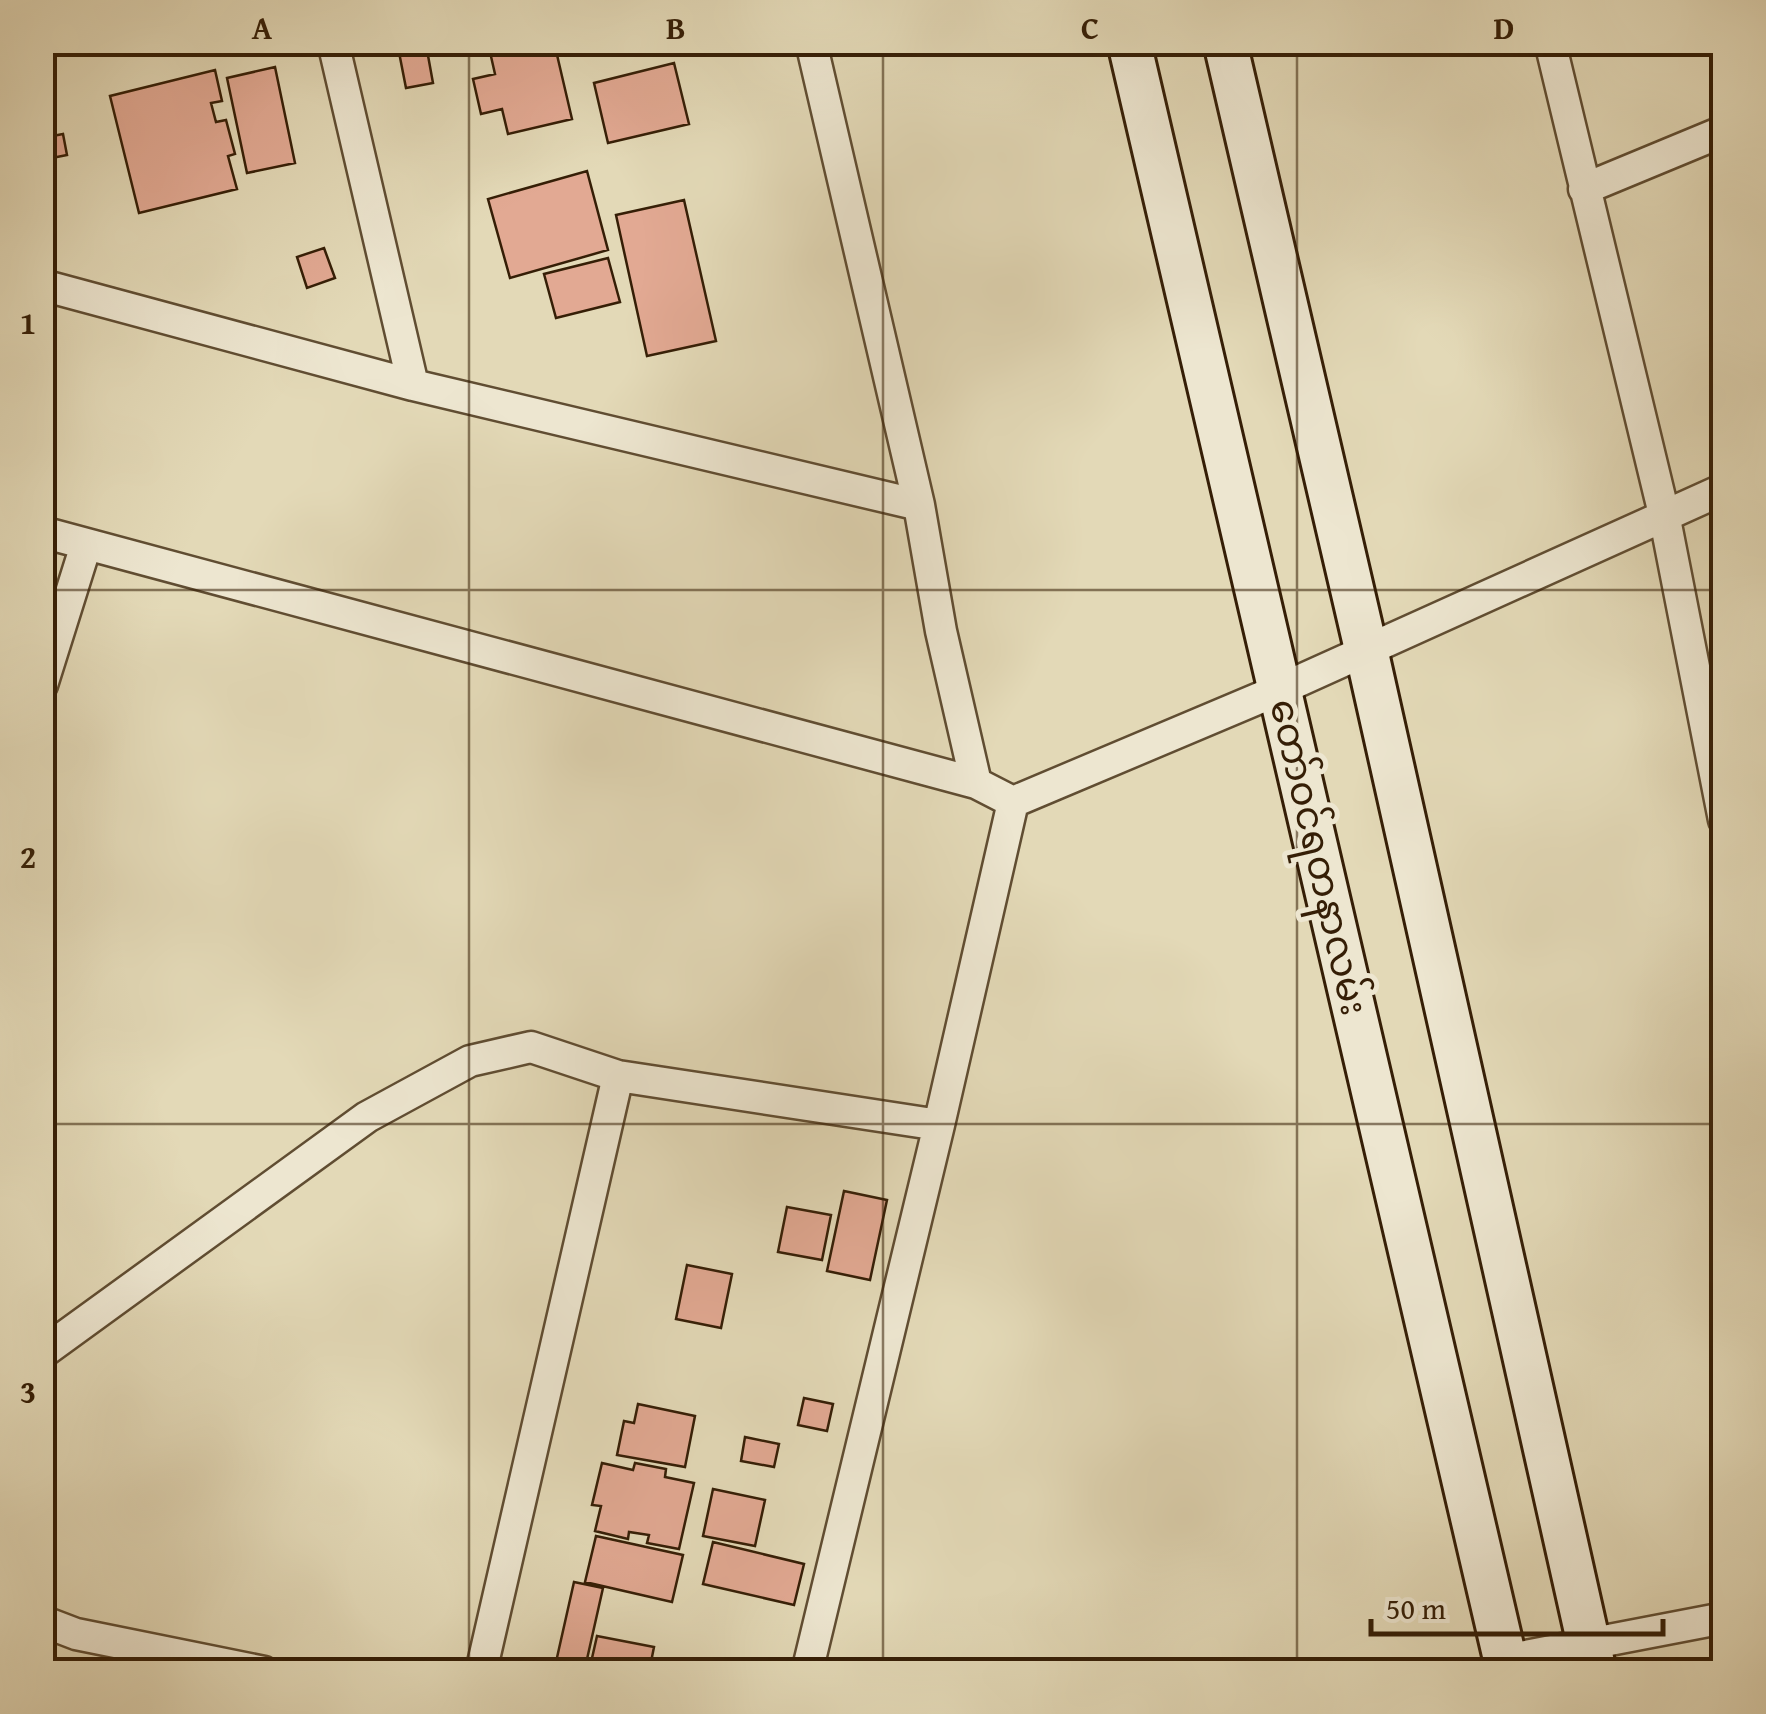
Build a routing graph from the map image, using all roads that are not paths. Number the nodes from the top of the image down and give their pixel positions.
1 (333, 42) edge
2 (810, 42) edge
3 (1129, 42) edge
4 (1225, 42) edge
5 (1550, 42) edge
6 (1724, 132) edge
7 (1584, 189) junction
8 (42, 285) edge
9 (414, 385) junction
10 (1724, 489) edge
11 (918, 504) junction
12 (1664, 514) junction
13 (42, 532) edge
14 (86, 545) junction
15 (1366, 649) junction
16 (42, 685) edge
17 (1281, 688) junction
18 (976, 782) junction
19 (1013, 802) junction
20 (1724, 820) edge
21 (618, 1076) junction
22 (940, 1126) junction
23 (42, 1353) edge
24 (1724, 1618) edge
25 (42, 1620) edge
26 (1592, 1659) edge
27 (1506, 1666) edge
28 (264, 1672) edge
29 (481, 1672) edge
30 (807, 1672) edge

1 - 9 street
2 - 11 street
3 - 17 main road, တော်ဝင်ရတနာလမ်း
4 - 15 main road
5 - 7 street
6 - 7 street
7 - 12 street
8 - 9 street
9 - 11 street
10 - 12 street
11 - 18 street
12 - 15 street
12 - 20 street
13 - 14 street
14 - 16 street
14 - 18 street
15 - 17 street
15 - 26 main road
17 - 19 street
17 - 27 main road, တော်ဝင်ရတနာလမ်း
18 - 19 street
19 - 22 street
21 - 22 street
21 - 23 street
21 - 29 street
22 - 30 street
24 - 26 street
25 - 28 street
26 - 27 street

